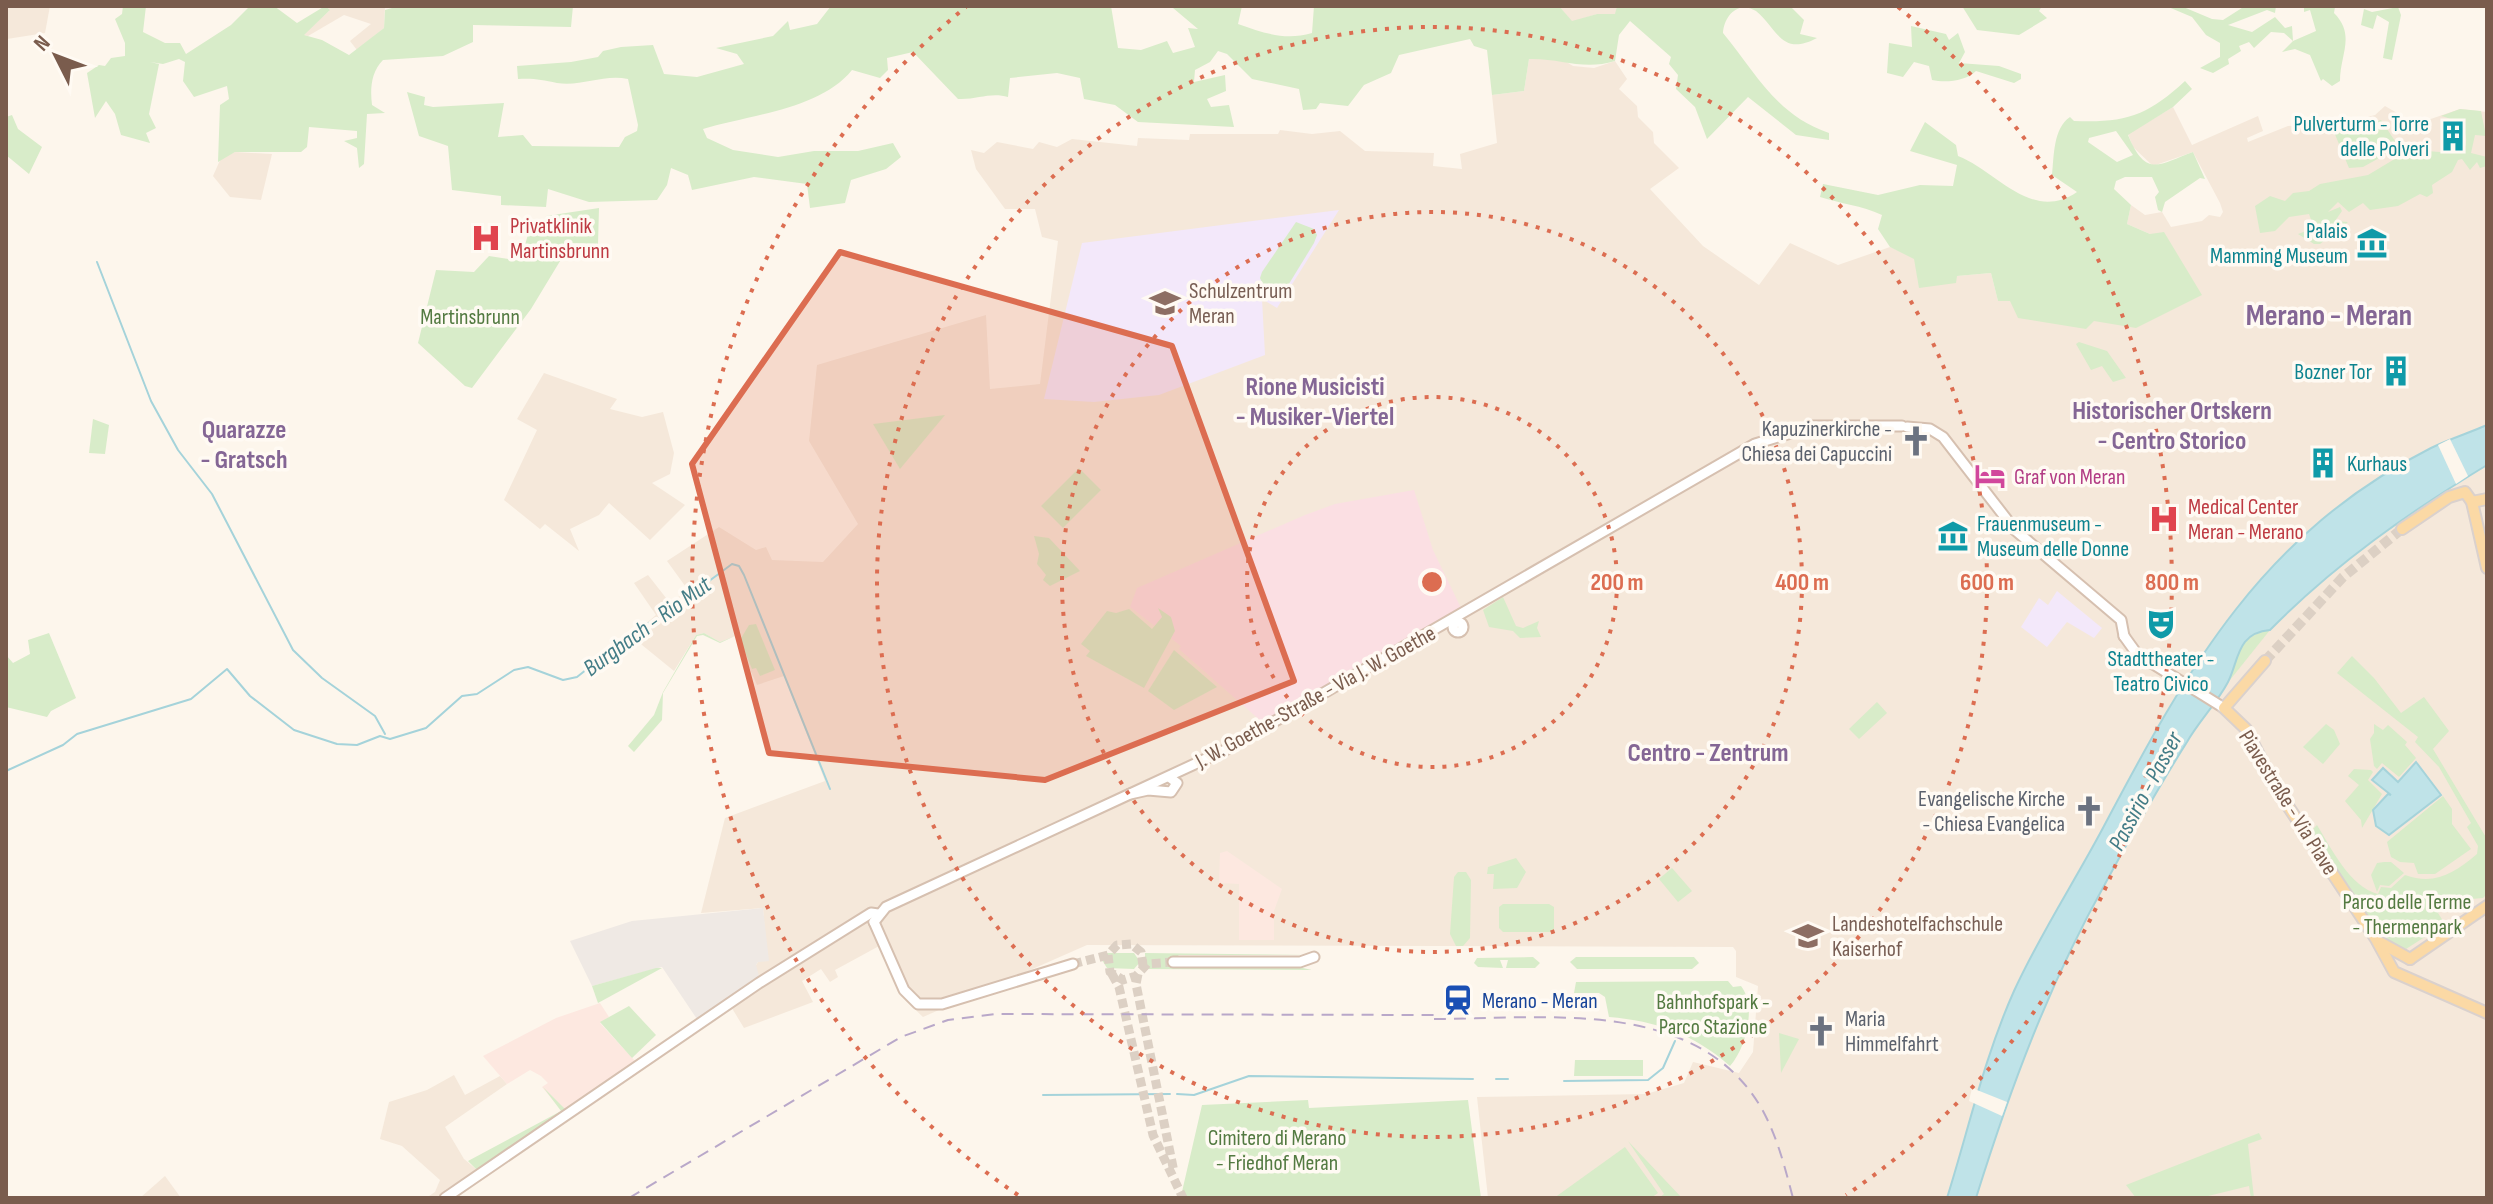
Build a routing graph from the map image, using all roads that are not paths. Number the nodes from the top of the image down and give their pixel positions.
1 (2487, 499) edge
2 (2472, 502) junction
3 (2402, 529) tunnel mouth
4 (2487, 568) edge
5 (2265, 661) tunnel mouth
6 (2220, 706) junction
7 (1172, 777) junction
8 (1130, 794) junction
9 (2487, 906) edge
10 (873, 918) junction
11 (2395, 959) junction
12 (1173, 962) tunnel mouth
13 (1314, 962) dead end
14 (1073, 964) tunnel mouth
15 (2410, 971) junction
16 (2487, 1013) edge
17 (445, 1198) edge

1 - 2 main road
2 - 3 main road
2 - 4 main road
5 - 6 main road
6 - 7 main road, J. W. Goethe-Straße - Via J. W. Goethe
6 - 11 main road, Piavestraße - Via Piave
7 - 8 main road, J. W. Goethe-Straße - Via J. W. Goethe
7 - 8 main road, J. W. Goethe-Straße - Via J. W. Goethe
8 - 10 main road, J. W. Goethe-Straße - Via J. W. Goethe
9 - 15 main road
10 - 14 main road
10 - 17 main road, J. W. Goethe-Straße - Via J. W. Goethe
11 - 15 main road, Piavestraße - Via Piave
11 - 15 main road, Piavestraße - Via Piave
12 - 13 main road
15 - 16 main road, Piavestraße - Via Piave

